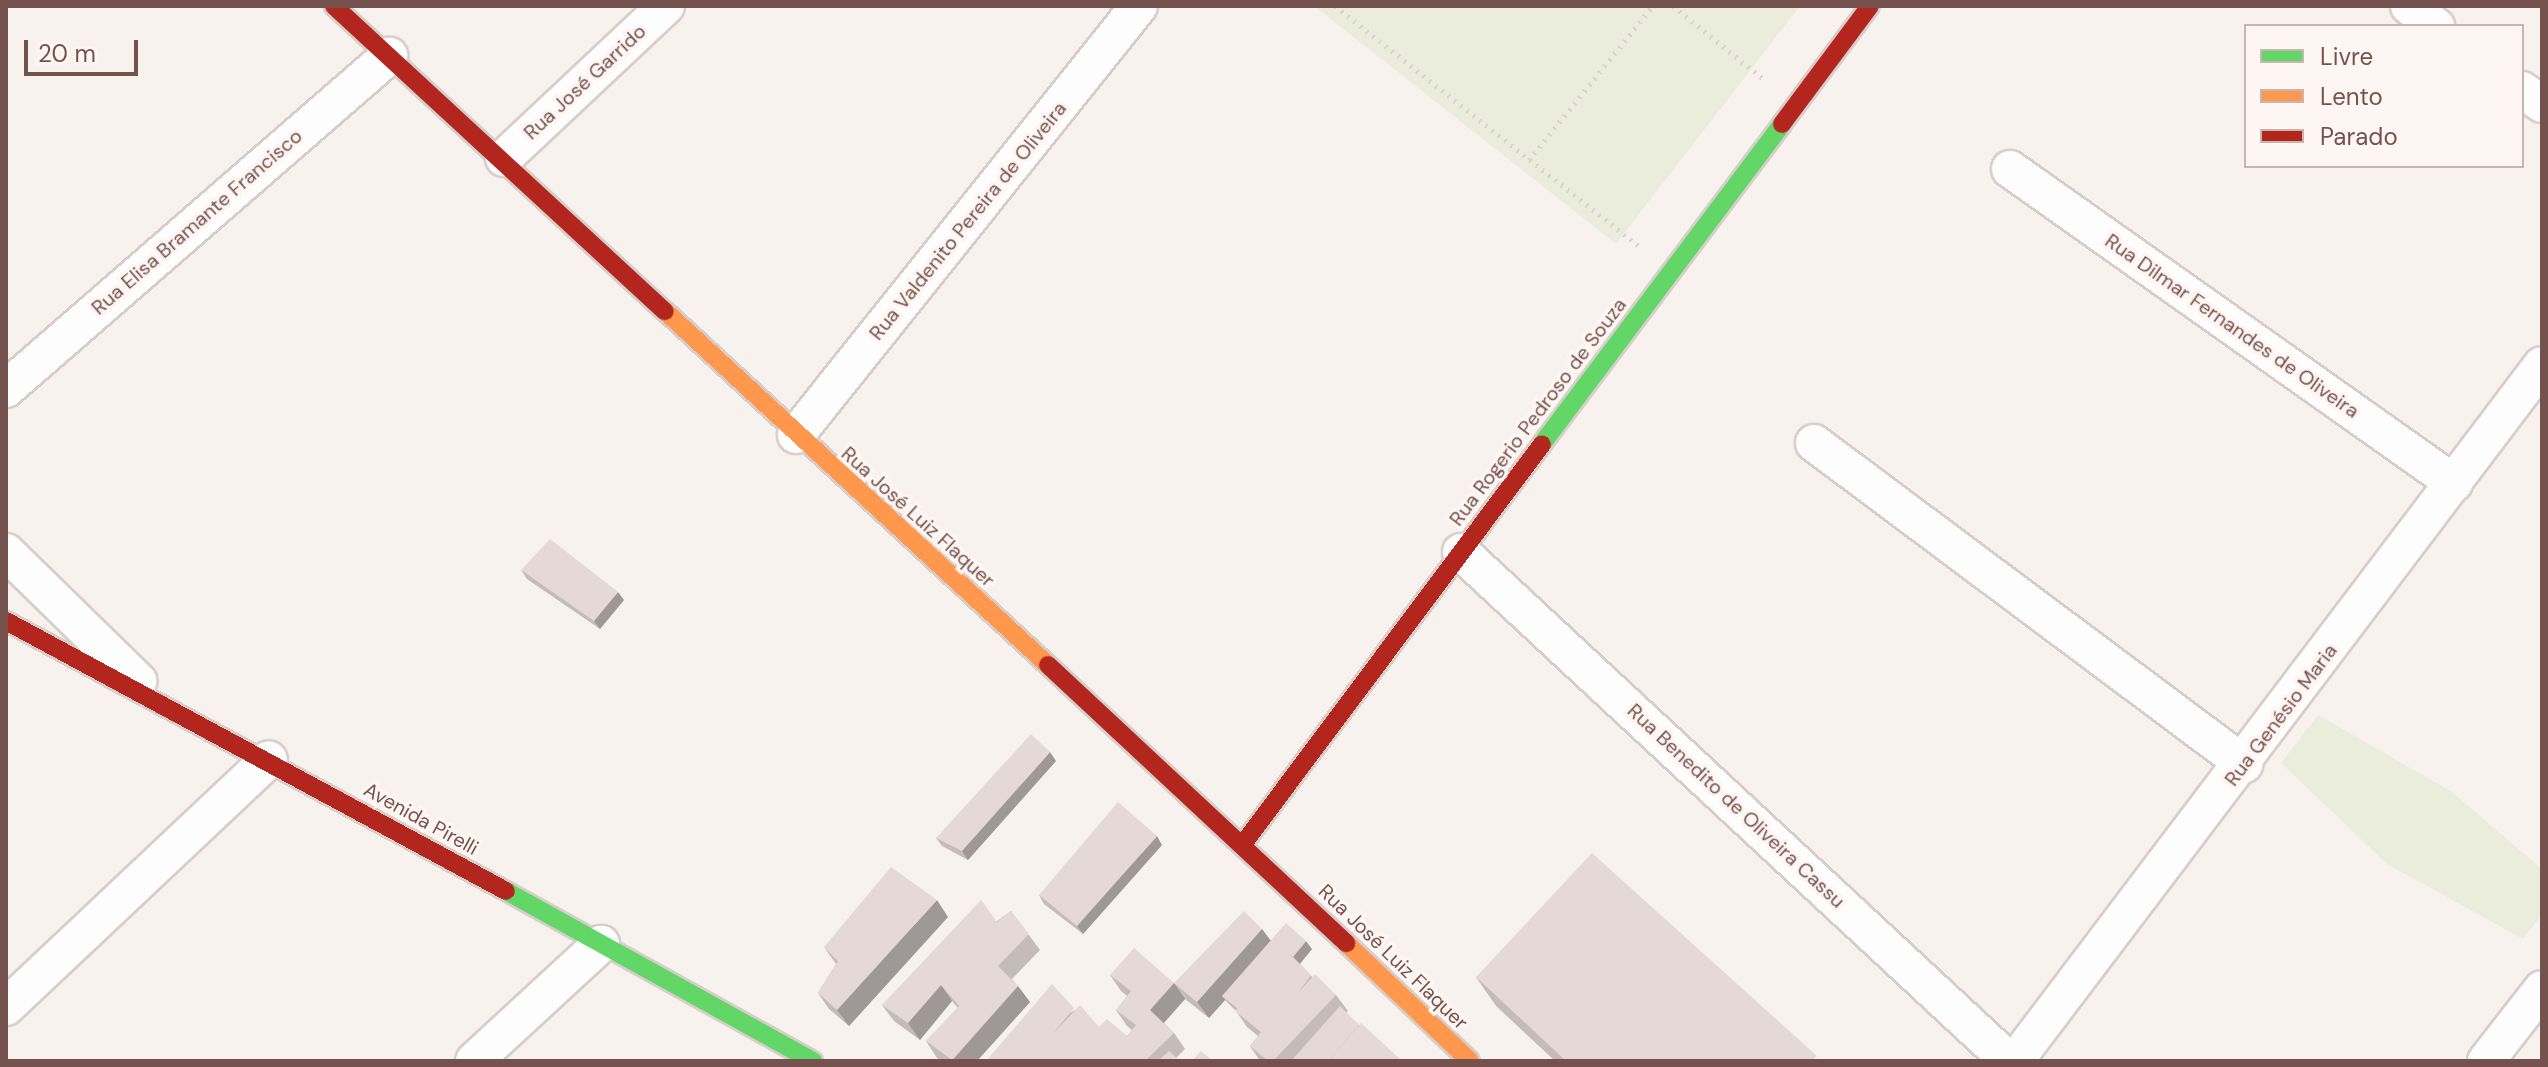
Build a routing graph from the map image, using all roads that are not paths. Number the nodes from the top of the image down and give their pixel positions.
1 (334, 6) edge
2 (666, 6) edge
3 (1139, 6) edge
4 (1870, 6) edge
5 (2409, 6) edge
6 (2433, 24) edge
7 (389, 56) junction
8 (2524, 91) edge
9 (2542, 104) edge
10 (504, 158) junction
11 (2010, 169) dead end
12 (2542, 365) edge
13 (6, 389) edge
14 (796, 435) junction
15 (1814, 443) dead end
16 (2454, 483) junction
17 (6, 552) edge
18 (1461, 552) junction
19 (6, 621) edge
20 (162, 705) junction
21 (269, 759) junction
22 (2244, 764) junction
23 (1243, 844) junction
24 (601, 944) junction
25 (2542, 989) edge
26 (6, 1007) edge
27 (474, 1061) edge
28 (813, 1061) edge
29 (1470, 1061) edge
30 (2009, 1061) edge
31 (2015, 1061) edge
32 (2486, 1061) edge

1 - 7 street, Rua José Luiz Flaquer
2 - 10 street, Rua José Garrido
3 - 14 street, Rua Valdenito Pereira de Oliveira
4 - 18 street, Rua Rogerio Pedroso de Souza
5 - 6 street
7 - 10 street, Rua José Luiz Flaquer
7 - 13 street, Rua Elisa Bramante Francisco
8 - 9 street
10 - 14 street, Rua José Luiz Flaquer
11 - 16 street, Rua Dilmar Fernandes de Oliveira
12 - 16 street, Rua Genésio Maria
14 - 23 street, Rua José Luiz Flaquer
15 - 22 street
16 - 22 street, Rua Genésio Maria
17 - 20 street
18 - 23 street, Rua Rogerio Pedroso de Souza
18 - 30 street, Rua Benedito de Oliveira Cassu
19 - 20 street, Avenida Pirelli
20 - 21 street, Avenida Pirelli
21 - 24 street, Avenida Pirelli
21 - 26 street
22 - 31 street, Rua Genésio Maria
23 - 29 street, Rua José Luiz Flaquer
24 - 27 street
24 - 28 street, Avenida Pirelli
25 - 32 street

